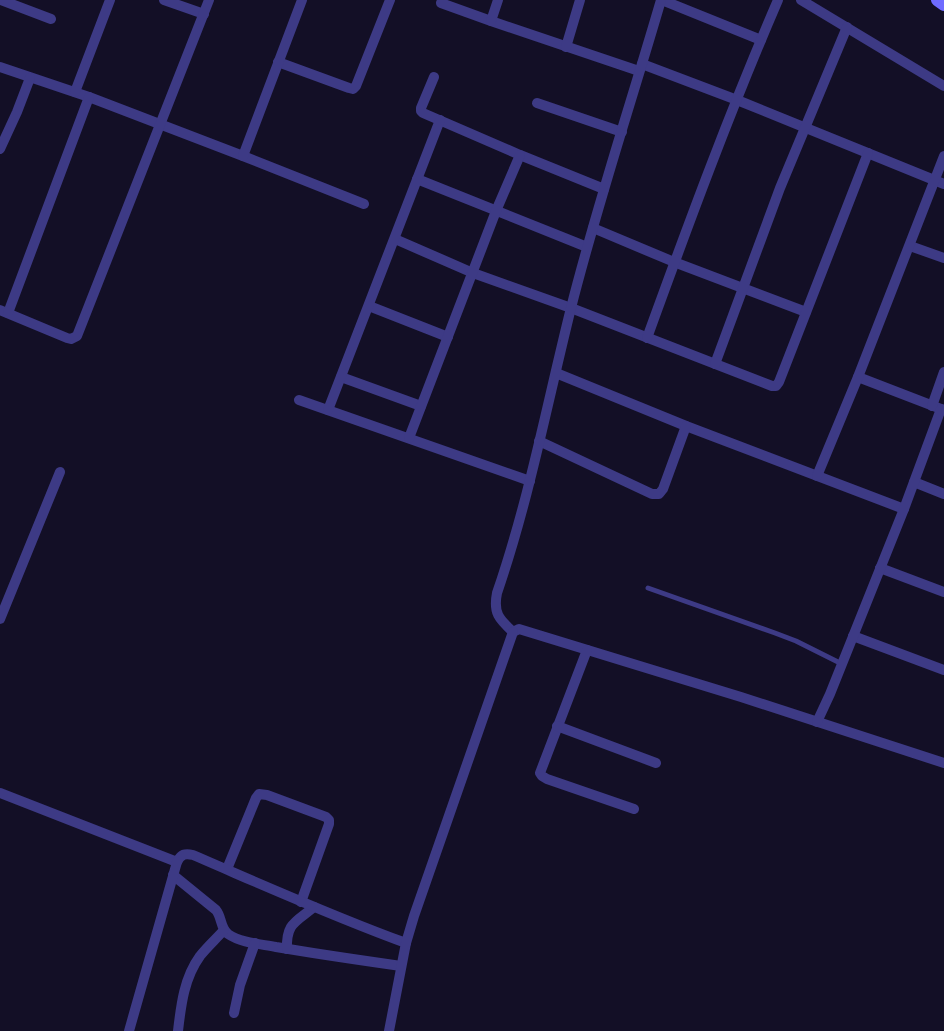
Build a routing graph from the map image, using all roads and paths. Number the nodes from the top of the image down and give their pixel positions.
1 (0, 0) edge
2 (110, 0) edge
3 (164, 0) edge
4 (209, 0) edge
5 (302, 0) edge
6 (390, 0) edge
7 (498, 0) edge
8 (580, 0) edge
9 (661, 0) edge
10 (778, 0) edge
11 (801, 0) edge
12 (937, 0) edge
13 (441, 3) dead end
14 (944, 5) edge
15 (204, 14) junction
16 (50, 19) dead end
17 (492, 22) junction
18 (846, 27) junction
19 (761, 40) junction
20 (566, 47) junction
21 (278, 62) junction
22 (0, 67) edge
23 (641, 68) junction
24 (434, 77) dead end
25 (30, 78) junction
26 (944, 86) edge
27 (74, 92) junction
28 (89, 97) junction
29 (737, 100) junction
30 (537, 103) dead end
31 (440, 120) junction
32 (160, 124) junction
33 (805, 127) junction
34 (622, 132) junction
35 (0, 149) edge
36 (868, 153) junction
37 (520, 155) junction
38 (244, 156) junction
39 (944, 156) edge
40 (417, 180) junction
41 (940, 182) edge
42 (604, 189) junction
43 (364, 204) dead end
44 (496, 211) junction
45 (593, 228) junction
46 (395, 239) junction
47 (910, 246) junction
48 (588, 247) junction
49 (944, 258) edge
50 (674, 262) junction
51 (473, 272) junction
52 (743, 289) junction
53 (369, 306) junction
54 (571, 308) junction
55 (4, 312) edge
56 (806, 312) junction
57 (448, 337) junction
58 (647, 338) junction
59 (715, 364) junction
60 (944, 372) edge
61 (556, 373) junction
62 (341, 377) junction
63 (858, 377) junction
64 (299, 400) dead end
65 (421, 406) junction
66 (939, 408) edge
67 (328, 410) junction
68 (686, 426) junction
69 (409, 438) junction
70 (539, 441) junction
71 (60, 472) dead end
72 (817, 476) junction
73 (530, 481) junction
74 (914, 482) junction
75 (944, 494) edge
76 (904, 509) junction
77 (880, 568) junction
78 (648, 588) dead end
79 (944, 592) edge
80 (1, 613) edge
81 (513, 632) junction
82 (853, 636) junction
83 (587, 650) junction
84 (842, 664) junction
85 (944, 670) edge
86 (817, 722) junction
87 (557, 726) junction
88 (656, 763) dead end
89 (944, 763) edge
90 (0, 793) edge
91 (634, 809) dead end
92 (177, 862) junction
93 (226, 869) junction
94 (173, 875) junction
95 (301, 902) junction
96 (314, 907) junction
97 (224, 930) junction
98 (256, 943) junction
99 (406, 943) junction
100 (287, 949) junction
101 (401, 966) junction
102 (234, 1013) dead end
103 (129, 1031) edge
104 (178, 1031) edge
105 (388, 1031) edge

1 - 16 street
2 - 27 street
3 - 15 street
4 - 15 street
5 - 21 street
6 - 21 street
7 - 17 street
8 - 20 street
9 - 19 street
9 - 23 street
10 - 19 street
11 - 18 street
12 - 14 street
13 - 17 street
15 - 32 street
17 - 20 street
18 - 26 street
18 - 33 street
19 - 29 street
20 - 23 street
21 - 38 street
22 - 25 street
23 - 29 street
23 - 34 street
24 - 31 street
25 - 27 street
25 - 35 street
27 - 28 street
28 - 32 street
28 - 55 street
29 - 33 street
29 - 50 street
30 - 34 street
31 - 37 street
31 - 40 street
32 - 38 street
32 - 55 street
33 - 36 street
33 - 52 street
34 - 42 street
36 - 41 street
36 - 56 street
37 - 42 street
37 - 44 street
38 - 43 street
39 - 41 street
40 - 44 street
40 - 46 street
41 - 47 street
42 - 45 street
44 - 48 street
44 - 51 street
45 - 48 street
45 - 50 street
46 - 51 street
46 - 53 street
47 - 49 street
47 - 63 street
48 - 54 street
50 - 52 street
50 - 58 street
51 - 54 street
51 - 57 street
52 - 56 street
52 - 59 street
53 - 57 street
53 - 62 street
54 - 58 street
54 - 61 street
56 - 59 street
57 - 65 street
58 - 59 street
60 - 66 street
61 - 68 street
61 - 70 street
62 - 65 street
62 - 67 street
63 - 66 street
63 - 72 street
64 - 67 street
65 - 69 street
66 - 74 street
67 - 69 street
68 - 70 street
68 - 72 street
69 - 73 street
70 - 73 street
71 - 80 street
72 - 76 street
73 - 81 street
74 - 75 street
74 - 76 street
76 - 77 street
77 - 79 street
77 - 82 street
78 - 84 lane
81 - 83 street
81 - 99 street
82 - 84 street
82 - 85 street
83 - 86 street
83 - 87 street
84 - 86 street
86 - 89 street
87 - 88 street
87 - 91 street
90 - 92 street
92 - 93 street
92 - 94 street
93 - 95 street
93 - 95 street
94 - 97 street
94 - 103 street
95 - 96 street
96 - 99 street
96 - 100 street
97 - 98 street
97 - 104 street
98 - 100 street
98 - 102 street
99 - 101 street
100 - 101 street
101 - 105 street

